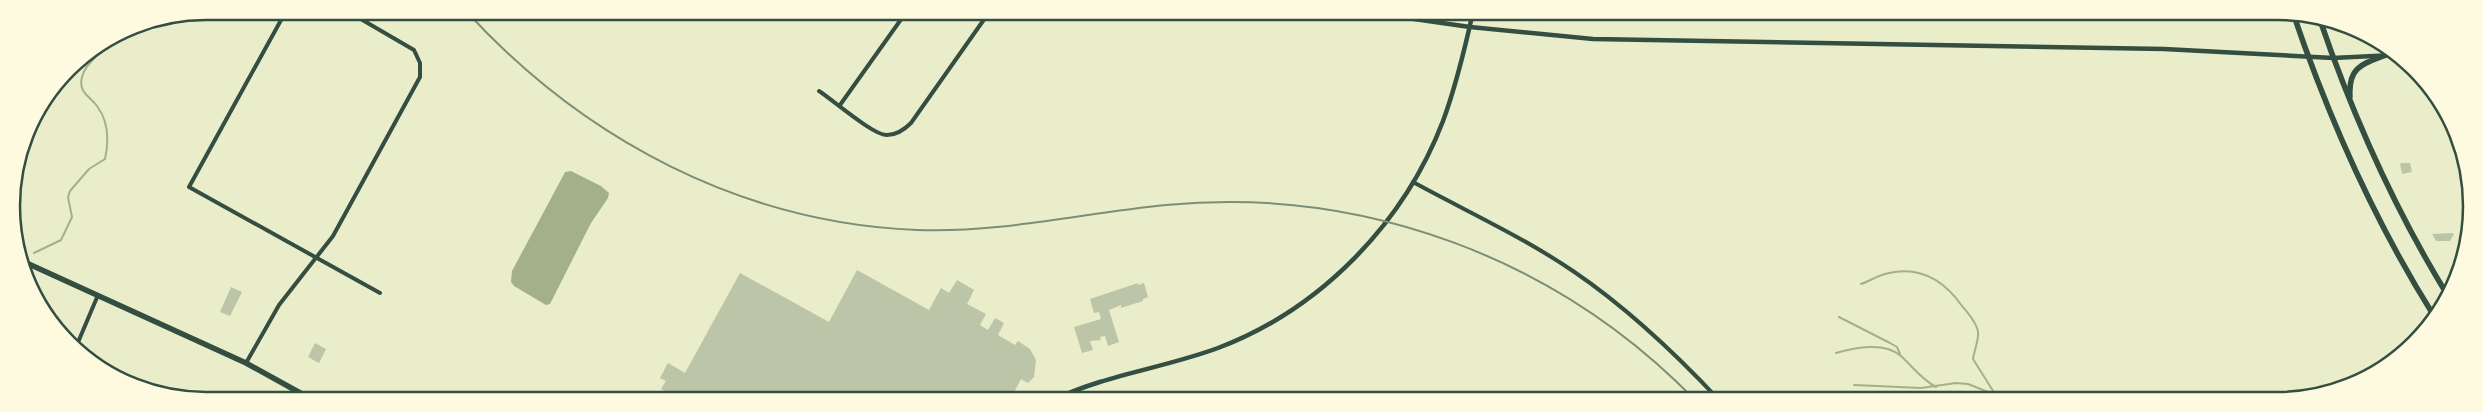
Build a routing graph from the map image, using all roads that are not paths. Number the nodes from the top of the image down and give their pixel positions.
1 (281, 20) edge
2 (362, 20) edge
3 (900, 20) edge
4 (984, 20) edge
5 (1418, 20) edge
6 (1471, 20) edge
7 (2297, 21) edge
8 (2322, 25) edge
9 (1470, 27) junction
10 (2386, 55) joint
11 (2308, 57) junction
12 (2333, 58) junction
13 (819, 91) dead end
14 (2351, 104) junction
15 (840, 105) junction
16 (1413, 182) junction
17 (317, 258) junction
18 (29, 264) edge
19 (2443, 288) edge
20 (380, 293) dead end
21 (98, 295) junction
22 (2431, 311) edge
23 (78, 342) edge
24 (246, 363) junction
25 (299, 392) edge
26 (1074, 392) edge
27 (1711, 392) edge

1 - 17 street
2 - 17 street
3 - 15 street
4 - 15 street
5 - 9 street
6 - 9 street
7 - 11 main road
8 - 12 main road
9 - 11 street
9 - 16 street
10 - 12 street
10 - 14 main road
11 - 12 street
11 - 22 main road
12 - 14 main road
13 - 15 street
14 - 19 main road
16 - 26 street
16 - 27 street
17 - 20 street
17 - 24 street
18 - 21 main road
21 - 23 street
21 - 24 main road
24 - 25 main road

